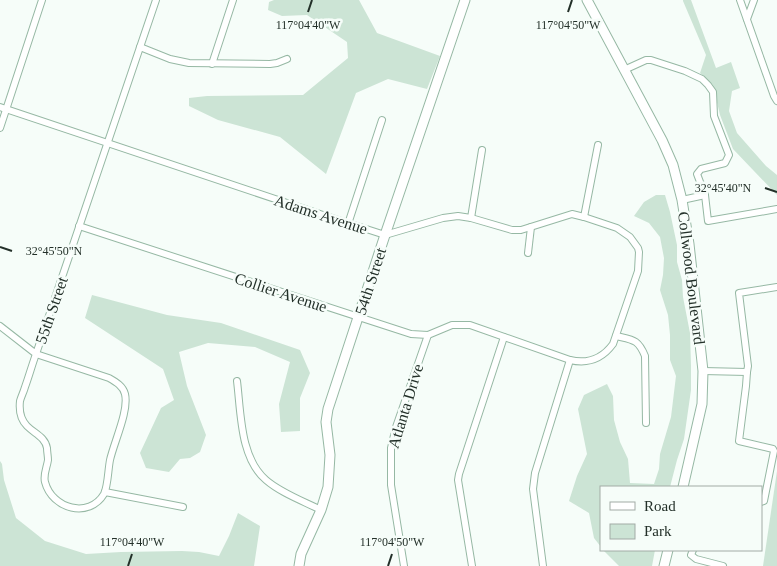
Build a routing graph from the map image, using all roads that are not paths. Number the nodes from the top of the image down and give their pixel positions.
1 (42, 0) edge
2 (156, 0) edge
3 (233, 0) edge
4 (465, 0) edge
5 (587, 0) edge
6 (740, 0) edge
7 (754, 0) edge
8 (747, 19) junction
9 (140, 47) junction
10 (286, 59) dead end
11 (212, 64) junction
12 (624, 70) junction
13 (777, 101) edge
14 (3, 108) edge
15 (382, 120) dead end
16 (0, 128) edge
17 (107, 143) junction
18 (598, 145) dead end
19 (482, 150) dead end
20 (705, 195) junction
21 (682, 200) junction
22 (777, 209) edge
23 (584, 217) junction
24 (471, 218) junction
25 (348, 224) junction
26 (79, 226) junction
27 (531, 227) junction
28 (385, 235) junction
29 (528, 253) dead end
30 (777, 287) edge
31 (358, 318) junction
32 (0, 326) edge
33 (428, 335) junction
34 (616, 336) junction
35 (504, 337) junction
36 (36, 354) junction
37 (570, 360) junction
38 (703, 371) junction
39 (747, 372) junction
40 (237, 381) dead end
41 (646, 424) dead end
42 (683, 486) edge
43 (105, 492) junction
44 (762, 502) edge
45 (183, 507) dead end
46 (320, 510) junction
47 (668, 551) edge
48 (692, 551) edge
49 (299, 566) edge
50 (404, 566) edge
51 (472, 566) edge
52 (543, 566) edge
53 (664, 566) edge
54 (723, 566) edge

1 - 14 street
2 - 9 street, 55th Street
3 - 11 street
4 - 28 street, 54th Street
5 - 12 street, Collwood Boulevard
6 - 8 street
7 - 8 street
8 - 13 street
9 - 11 street
9 - 17 street, 55th Street
10 - 11 street
12 - 20 street
12 - 21 street, Collwood Boulevard
14 - 16 street
14 - 17 street, Adams Avenue
15 - 25 street
17 - 25 street, Adams Avenue
17 - 26 street, 55th Street
18 - 23 street
19 - 24 street
20 - 21 street
20 - 22 street
21 - 38 street, Collwood Boulevard
23 - 27 street, Adams Avenue
23 - 34 street, Adams Avenue
24 - 27 street, Adams Avenue
24 - 28 street, Adams Avenue
25 - 28 street, Adams Avenue
26 - 31 street, Collier Avenue
26 - 36 street, 55th Street
27 - 29 street
28 - 31 street, 54th Street
30 - 39 street
31 - 33 street, Collier Avenue
31 - 46 street, 54th Street
32 - 36 street
33 - 35 street
33 - 50 street, Atlanta Drive
34 - 37 street
34 - 41 street
35 - 37 street
35 - 51 street
36 - 43 street
36 - 43 street, 55th Street
37 - 52 street
38 - 39 street
38 - 42 street, Collwood Boulevard
39 - 44 street
40 - 46 street
43 - 45 street
46 - 49 street, 54th Street
47 - 53 street
48 - 54 street

